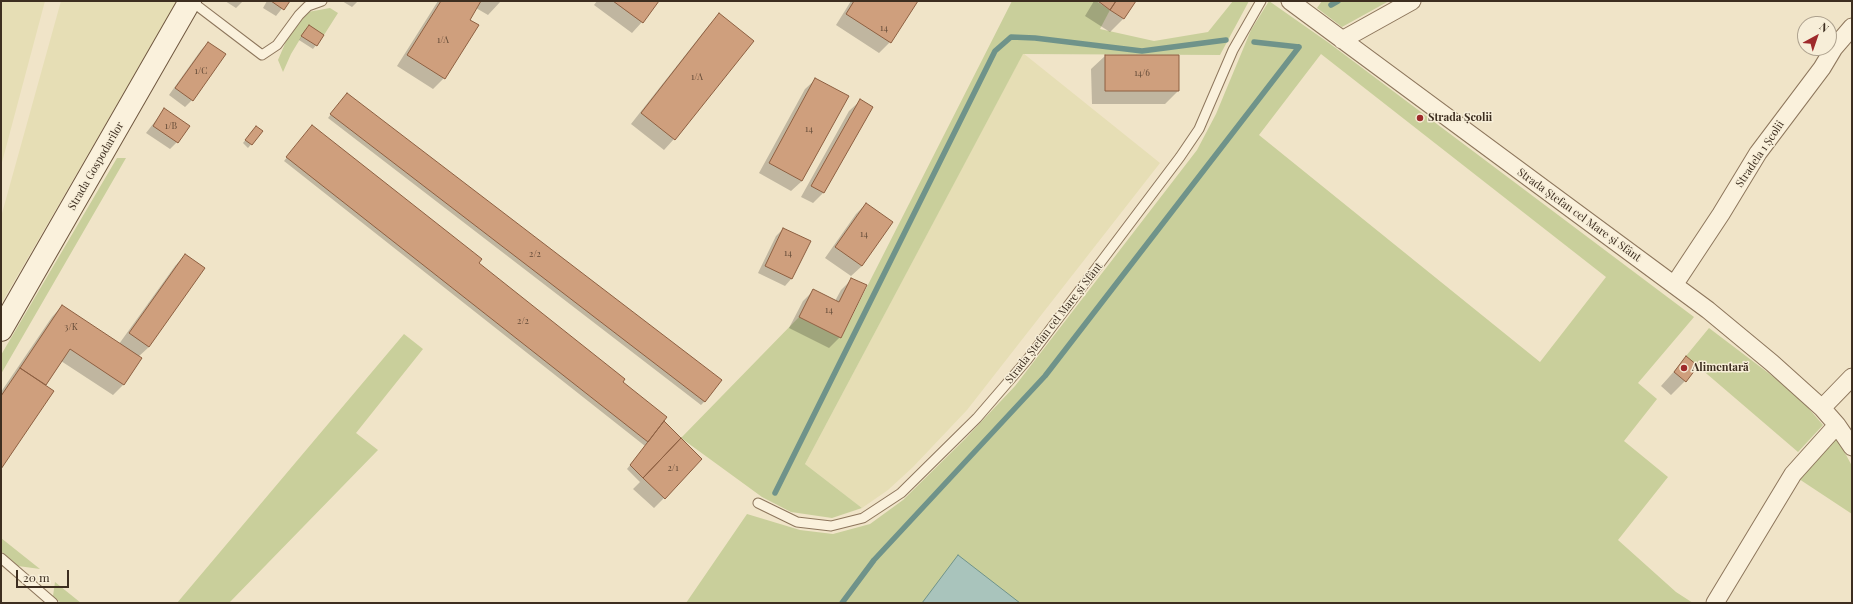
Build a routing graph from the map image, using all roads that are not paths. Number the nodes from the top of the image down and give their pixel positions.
1 (190, 1) edge
2 (322, 1) edge
3 (1260, 1) edge
4 (1290, 1) edge
5 (1412, 1) edge
6 (1852, 27) edge
7 (1342, 40) junction
8 (1674, 285) junction
9 (1, 330) edge
10 (1852, 377) edge
11 (1822, 408) junction
12 (1837, 425) junction
13 (1852, 447) edge
14 (758, 503) dead end
15 (1, 558) edge
16 (53, 603) edge
17 (1715, 603) edge

1 - 2 lane
1 - 9 street, Strada Gospodarilor
3 - 14 lane, Strada Ștefan cel Mare și Sfânt
4 - 7 street, Strada Ștefan cel Mare și Sfânt
5 - 7 street
6 - 8 street, Stradela 1 Școlii
7 - 8 street, Strada Ștefan cel Mare și Sfânt
8 - 11 street, Strada Ștefan cel Mare și Sfânt
10 - 11 street
11 - 12 street, Strada Ștefan cel Mare și Sfânt
12 - 13 street, Strada Ștefan cel Mare și Sfânt
12 - 17 street
15 - 16 lane

